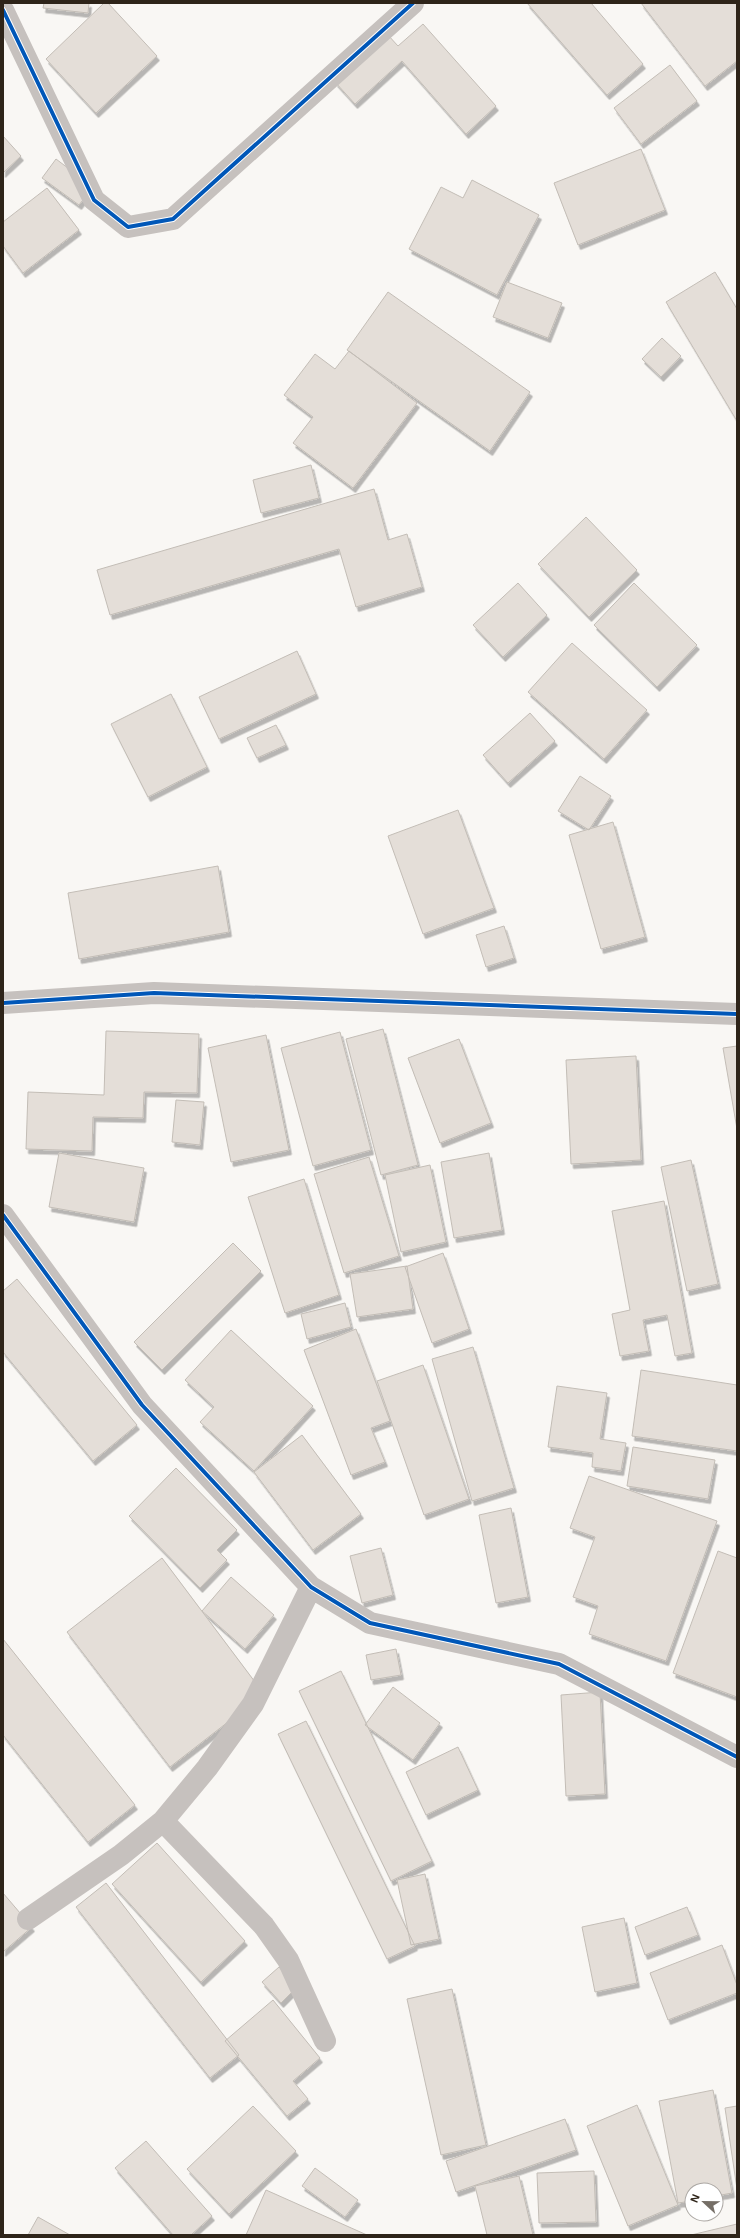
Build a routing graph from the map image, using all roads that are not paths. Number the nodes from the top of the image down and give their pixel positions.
1 (413, 3) edge
2 (3, 10) edge
3 (3, 1003) edge
4 (737, 1014) edge
5 (3, 1214) edge
6 (311, 1587) junction
7 (737, 1757) edge
8 (163, 1821) junction
9 (28, 1919) dead end
10 (325, 2041) dead end

1 - 2 street
3 - 4 street
5 - 6 street
6 - 7 street
6 - 8 street
8 - 9 street
8 - 10 street

